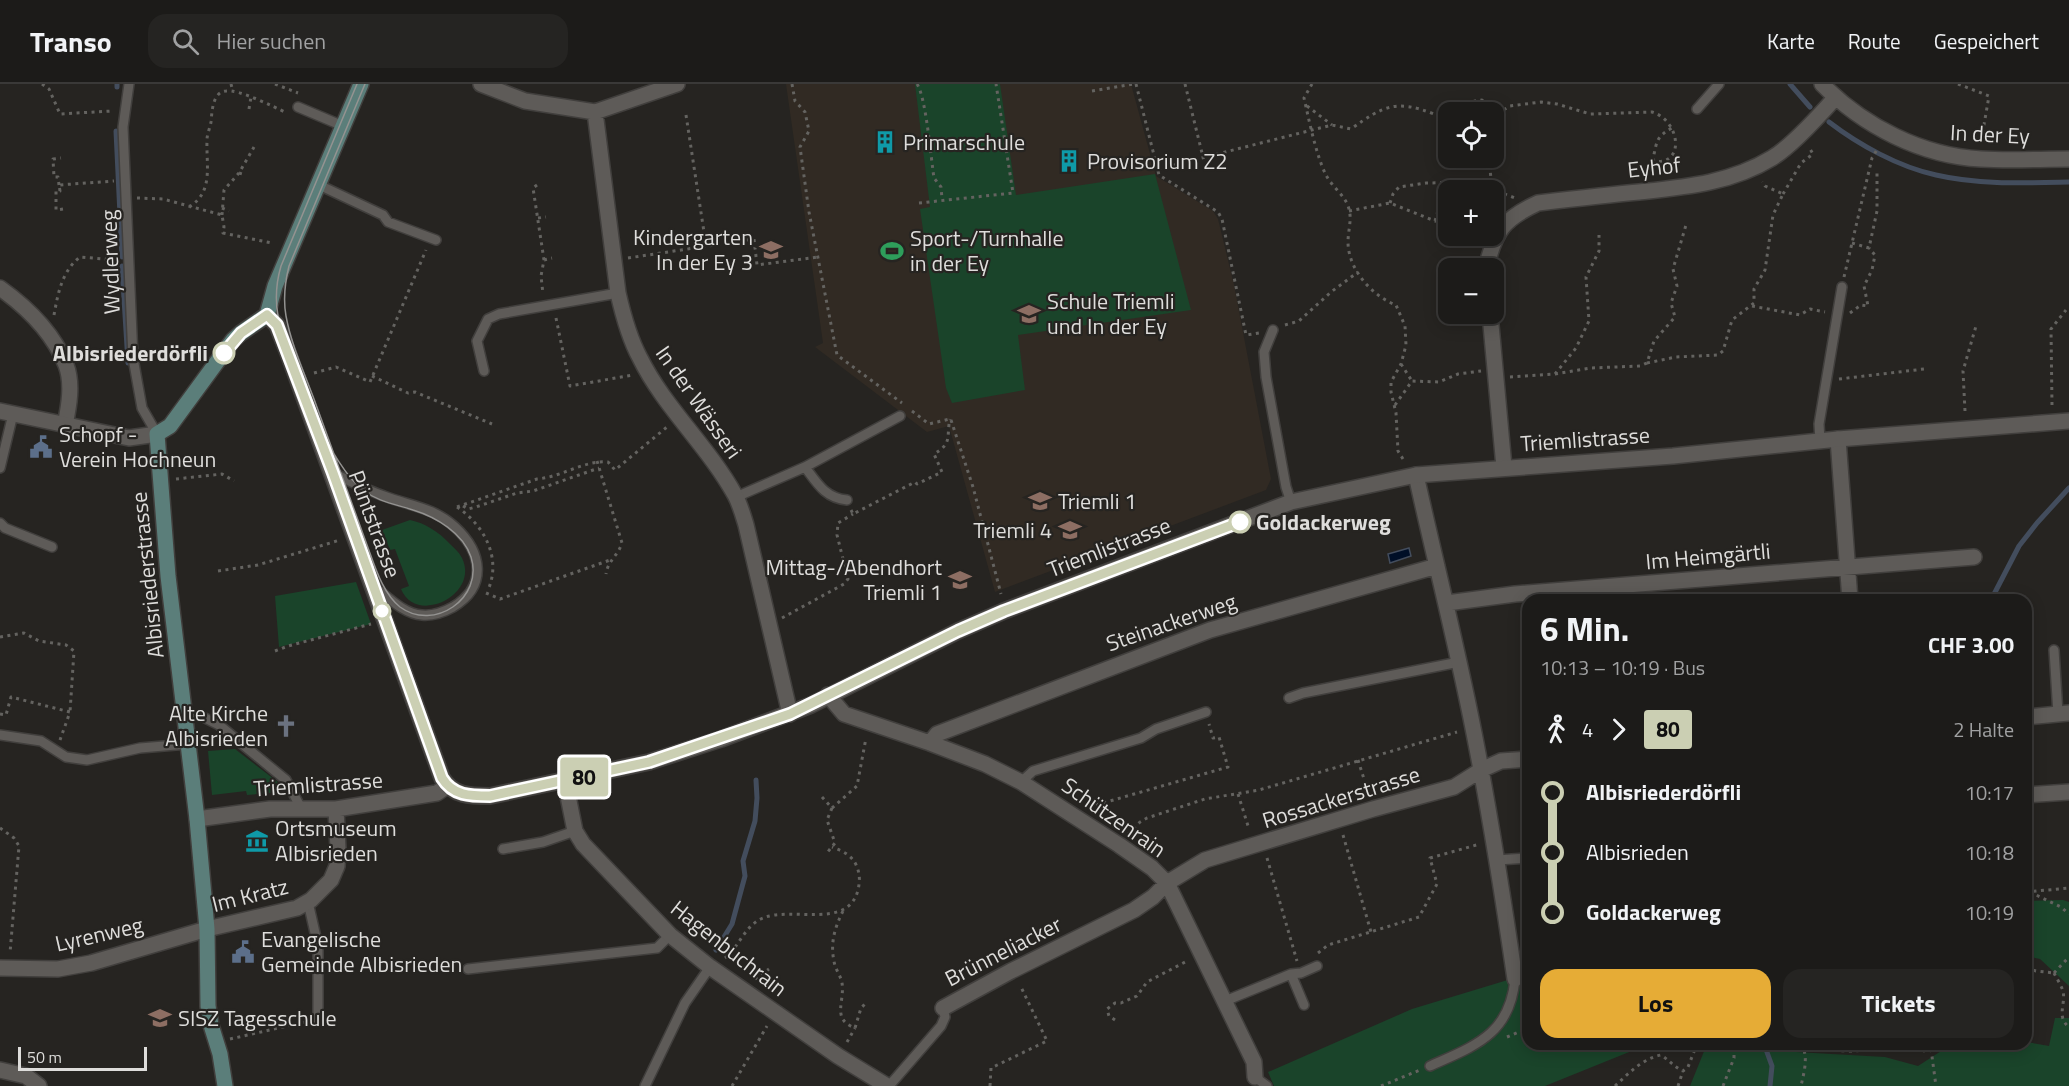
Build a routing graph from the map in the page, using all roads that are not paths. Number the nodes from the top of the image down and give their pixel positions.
1 (129, 84) edge
2 (361, 84) edge
3 (481, 84) edge
4 (677, 84) edge
5 (1719, 84) edge
6 (1822, 84) edge
7 (1835, 98) junction
8 (1697, 109) dead end
9 (296, 111) road end
10 (595, 111) junction
11 (343, 126) junction
12 (2069, 159) edge
13 (319, 185) junction
14 (433, 239) road end
15 (1489, 258) edge
16 (1842, 287) road end
17 (0, 288) edge
18 (618, 293) junction
19 (267, 315) junction
20 (1491, 324) edge
21 (1273, 330) dead end
22 (484, 370) dead end
23 (7, 412) edge
24 (900, 416) dead end
25 (2069, 421) edge
26 (65, 424) junction
27 (157, 434) junction
28 (1838, 439) junction
29 (1820, 441) junction
30 (805, 467) junction
31 (1504, 467) junction
32 (0, 468) edge
33 (333, 473) junction
34 (1416, 475) junction
35 (736, 497) junction
36 (847, 500) dead end
37 (1291, 502) junction
38 (0, 523) edge
39 (52, 547) dead end
40 (1974, 557) dead end
41 (1437, 566) junction
42 (1848, 567) junction
43 (373, 586) junction
44 (1850, 594) edge
45 (1446, 603) junction
46 (2054, 650) dead end
47 (1459, 662) junction
48 (828, 695) junction
49 (1289, 698) dead end
50 (184, 712) junction
51 (1206, 712) road end
52 (790, 714) junction
53 (2063, 714) edge
54 (2032, 717) edge
55 (0, 735) edge
56 (930, 743) junction
57 (188, 744) junction
58 (1522, 759) edge
59 (1481, 770) junction
60 (565, 781) junction
61 (1021, 782) junction
62 (447, 786) junction
63 (2069, 792) edge
64 (2032, 795) edge
65 (336, 809) junction
66 (302, 810) junction
67 (197, 819) junction
68 (575, 831) junction
69 (504, 849) dead end
70 (1522, 858) edge
71 (1497, 860) junction
72 (1167, 883) junction
73 (308, 902) junction
74 (207, 929) junction
75 (670, 935) junction
76 (5, 963) edge
77 (714, 965) junction
78 (1317, 966) dead end
79 (468, 969) dead end
80 (1291, 974) junction
81 (1515, 979) joint
82 (1226, 1001) junction
83 (1304, 1005) dead end
84 (943, 1008) joint
85 (318, 1021) road end
86 (1430, 1066) road end
87 (0, 1070) edge
88 (1254, 1077) joint
89 (647, 1083) edge
90 (39, 1086) edge
91 (225, 1086) edge
92 (638, 1086) edge
93 (888, 1086) edge
94 (1268, 1086) edge

1 - 27 lane, Wydlerweg
2 - 11 main road
3 - 10 street
4 - 10 street
5 - 8 lane
6 - 7 street, In der Ey
7 - 12 street, In der Ey
7 - 15 street, Eyhof
9 - 11 lane
10 - 18 street, In der Wässeri
11 - 13 main road
13 - 14 lane
13 - 19 main road
16 - 29 lane
17 - 26 street
18 - 22 lane
18 - 35 street, In der Wässeri
19 - 27 main road
19 - 33 street, Püntstrasse
20 - 31 street
21 - 37 lane
23 - 26 street
23 - 32 lane
24 - 30 lane
25 - 28 street, Triemlistrasse
26 - 27 street
27 - 50 main road, Albisriederstrasse
28 - 29 street, Triemlistrasse
28 - 42 street
29 - 31 street, Triemlistrasse
30 - 35 lane
30 - 36 lane
31 - 34 street, Triemlistrasse
33 - 43 street, Püntstrasse
33 - 43 lane
34 - 37 street, Triemlistrasse
34 - 41 street
35 - 52 street, In der Wässeri
37 - 48 street, Triemlistrasse
38 - 39 lane
40 - 42 street, Im Heimgärtli
41 - 45 street
41 - 56 street, Steinackerweg
42 - 44 street
42 - 45 street, Im Heimgärtli
43 - 62 street, Püntstrasse
45 - 47 street
46 - 53 lane
47 - 49 lane
47 - 59 street
48 - 52 street, Triemlistrasse
48 - 56 street, Schützenrain
50 - 57 main road, Albisriederstrasse
50 - 66 lane
51 - 61 lane
52 - 60 street, Triemlistrasse
53 - 54 street
55 - 57 lane
56 - 61 street, Schützenrain
57 - 67 main road, Albisriederstrasse
58 - 59 street, Rossackerstrasse
59 - 71 street
59 - 72 street, Rossackerstrasse
60 - 62 street, Triemlistrasse
60 - 68 street, Hagenbuchrain
61 - 72 street, Schützenrain
62 - 65 street, Triemlistrasse
63 - 64 street
65 - 66 street, Triemlistrasse
65 - 73 street, Im Kratz
66 - 67 street, Triemlistrasse
67 - 74 main road, Albisriederstrasse
68 - 69 lane
68 - 75 street, Hagenbuchrain
70 - 71 lane
71 - 81 street
72 - 82 street, Schützenrain
72 - 84 street, Brünneliacker
73 - 74 street, Im Kratz
73 - 85 lane
74 - 76 street, Lyrenweg
74 - 91 main road, Albisriederstrasse
75 - 77 street, Hagenbuchrain
75 - 79 lane
77 - 89 lane
77 - 93 street, Hagenbuchrain
78 - 80 lane
80 - 82 lane
80 - 83 lane
81 - 86 lane
82 - 88 street, Schützenrain
84 - 93 lane, Brünneliacker
87 - 90 street
88 - 94 lane, Schützenrain
89 - 92 lane

